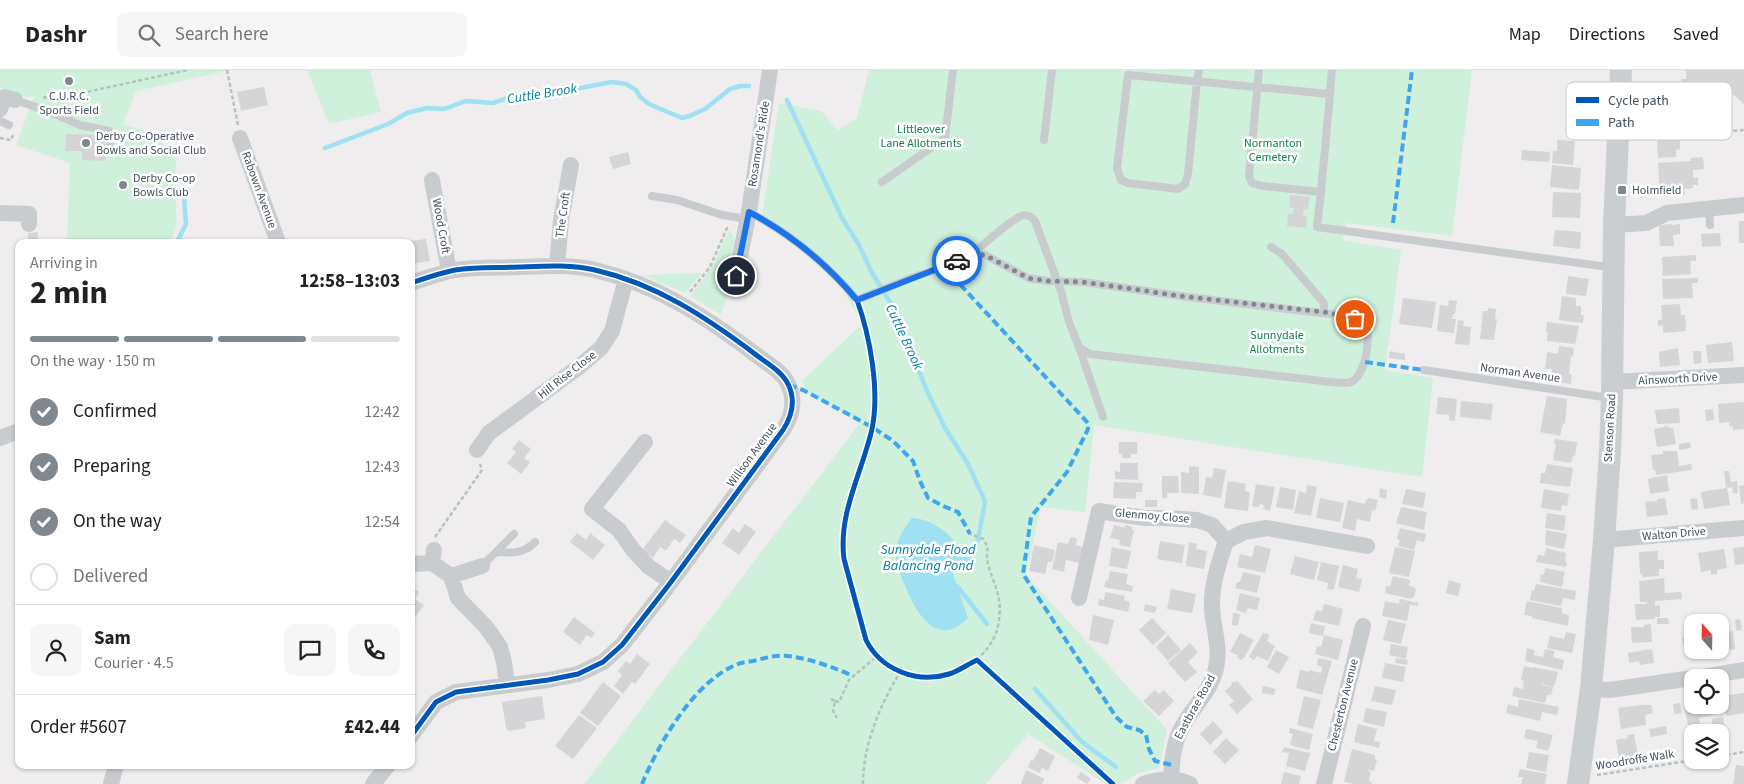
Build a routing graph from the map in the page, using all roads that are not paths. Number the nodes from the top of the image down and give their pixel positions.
1 (770, 70) edge
2 (953, 70) edge
3 (1052, 70) edge
4 (1199, 70) edge
5 (1259, 70) edge
6 (1332, 70) edge
7 (1129, 72) edge
8 (1197, 82) junction
9 (1257, 88) junction
10 (1330, 94) junction
11 (20, 102) joint
12 (0, 108) edge
13 (0, 121) edge
14 (12, 128) road end
15 (240, 138) road end
16 (1044, 140) dead end
17 (1617, 140) edge
18 (110, 146) dead end
19 (571, 166) dead end
20 (432, 180) dead end
21 (882, 182) dead end
22 (1321, 192) junction
23 (652, 196) dead end
24 (1744, 204) edge
25 (0, 213) edge
26 (747, 219) junction
27 (29, 224) dead end
28 (1614, 225) junction
29 (277, 239) edge
30 (1270, 246) dead end
31 (972, 254) junction
32 (557, 266) junction
33 (1613, 266) junction
34 (449, 272) junction
35 (736, 276) dead end
36 (626, 279) junction
37 (1056, 280) junction
38 (415, 282) edge
39 (1324, 312) junction
40 (1079, 347) junction
41 (1424, 370) dead end
42 (1744, 375) edge
43 (1612, 390) junction
44 (1103, 417) dead end
45 (15, 432) edge
46 (0, 438) edge
47 (645, 442) dead end
48 (476, 450) road end
49 (1744, 528) edge
50 (514, 534) dead end
51 (1604, 540) junction
52 (1226, 541) junction
53 (535, 542) dead end
54 (1367, 546) dead end
55 (496, 552) junction
56 (415, 563) edge
57 (482, 566) joint
58 (451, 576) junction
59 (671, 582) junction
60 (1079, 598) dead end
61 (1363, 626) dead end
62 (1744, 670) edge
63 (1729, 673) edge
64 (1684, 679) edge
65 (507, 685) junction
66 (1591, 689) junction
67 (415, 731) edge
68 (115, 769) edge
69 (385, 769) edge
70 (1171, 779) junction
71 (1578, 781) edge
72 (111, 784) edge
73 (373, 784) edge
74 (1143, 784) edge
75 (1190, 784) edge
76 (1324, 784) edge

1 - 26 street, Rosamond's Ride
2 - 21 lane
3 - 16 lane
4 - 8 lane
5 - 9 lane
6 - 10 lane
7 - 8 lane
7 - 8 lane
8 - 9 lane
9 - 10 lane
9 - 22 lane
10 - 22 lane
11 - 12 street
11 - 18 lane
13 - 14 lane
15 - 29 street, Rabown Avenue
17 - 28 street, Stenson Road
19 - 32 street, The Croft
20 - 34 street, Wood Croft
22 - 33 lane
23 - 26 lane
24 - 28 street
25 - 27 street
26 - 31 lane
26 - 35 street, Rosamond's Ride
28 - 33 street, Stenson Road
30 - 39 lane
31 - 37 lane
31 - 37 lane
32 - 34 street, Willson Avenue
32 - 36 street, Willson Avenue
33 - 43 street, Stenson Road
34 - 38 street, Willson Avenue
36 - 48 street, Hill Rise Close
36 - 59 street, Willson Avenue
37 - 39 lane
37 - 40 lane
39 - 40 lane
40 - 44 lane
41 - 43 lane, Norman Avenue
42 - 43 street, Ainsworth Drive
43 - 51 street, Stenson Road
45 - 46 street
47 - 59 street
49 - 51 street, Walton Drive
50 - 55 lane
51 - 66 street, Stenson Road
52 - 54 street
52 - 60 street, Glenmoy Close
52 - 70 street, Eastbrae Road
53 - 55 lane
55 - 57 lane
56 - 58 street
57 - 58 street
58 - 65 street
59 - 65 street, Willson Avenue
61 - 76 street, Chesterton Avenue
62 - 63 street
64 - 66 street
65 - 67 street, Willson Avenue
66 - 71 street, Stenson Road
68 - 72 street
69 - 73 street
70 - 74 street
70 - 75 street

